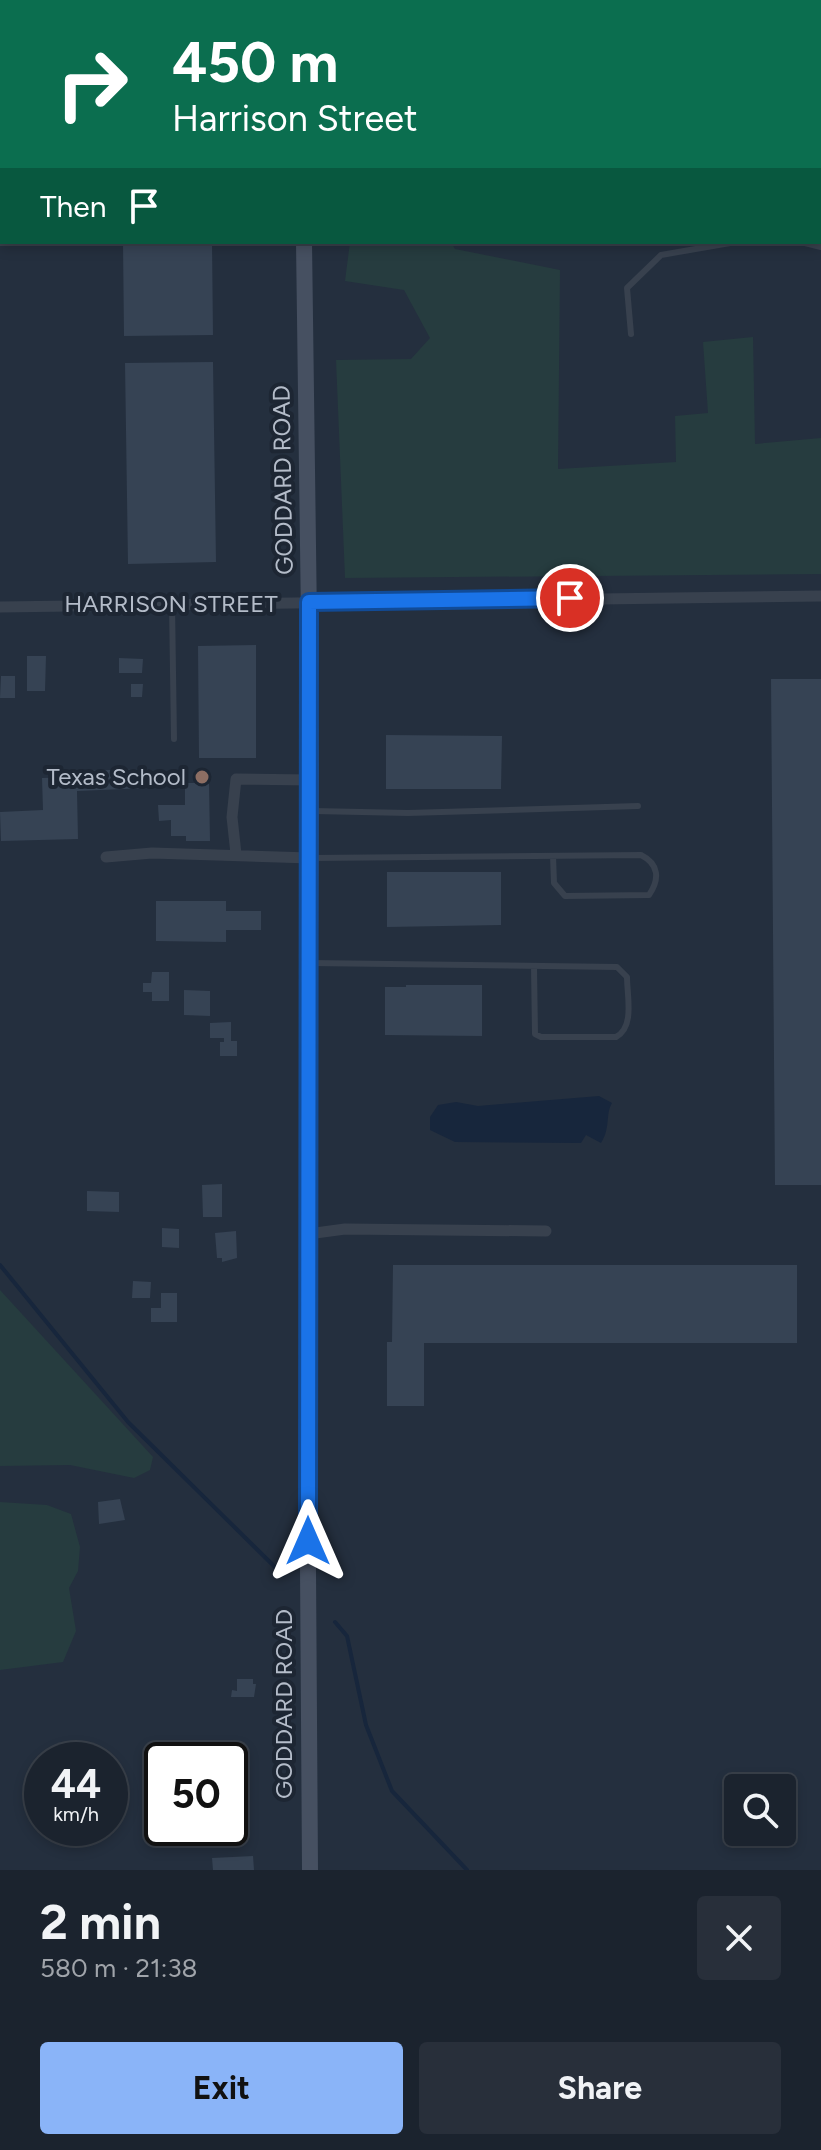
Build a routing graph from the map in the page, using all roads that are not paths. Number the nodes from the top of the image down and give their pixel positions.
1 (304, 244) edge
2 (724, 244) edge
3 (631, 334) dead end
4 (821, 596) edge
5 (309, 602) junction
6 (172, 604) junction
7 (0, 607) edge
8 (174, 739) dead end
9 (311, 780) junction
10 (638, 806) dead end
11 (310, 811) junction
12 (236, 854) junction
13 (553, 856) junction
14 (106, 857) dead end
15 (310, 858) junction
16 (309, 963) junction
17 (534, 967) junction
18 (546, 1231) dead end
19 (308, 1234) junction
20 (310, 1870) edge

1 - 5 main road, GODDARD ROAD
2 - 3 lane
4 - 5 street, HARRISON STREET
5 - 6 street, HARRISON STREET
5 - 9 main road, GODDARD ROAD
6 - 7 street, HARRISON STREET
6 - 8 lane
9 - 11 main road, GODDARD ROAD
9 - 12 street
10 - 11 lane
11 - 15 main road, GODDARD ROAD
12 - 14 street
12 - 15 street
13 - 13 lane
13 - 15 lane
15 - 16 main road, GODDARD ROAD
16 - 17 lane
16 - 19 main road, GODDARD ROAD
17 - 17 lane
18 - 19 street
19 - 20 main road, GODDARD ROAD

